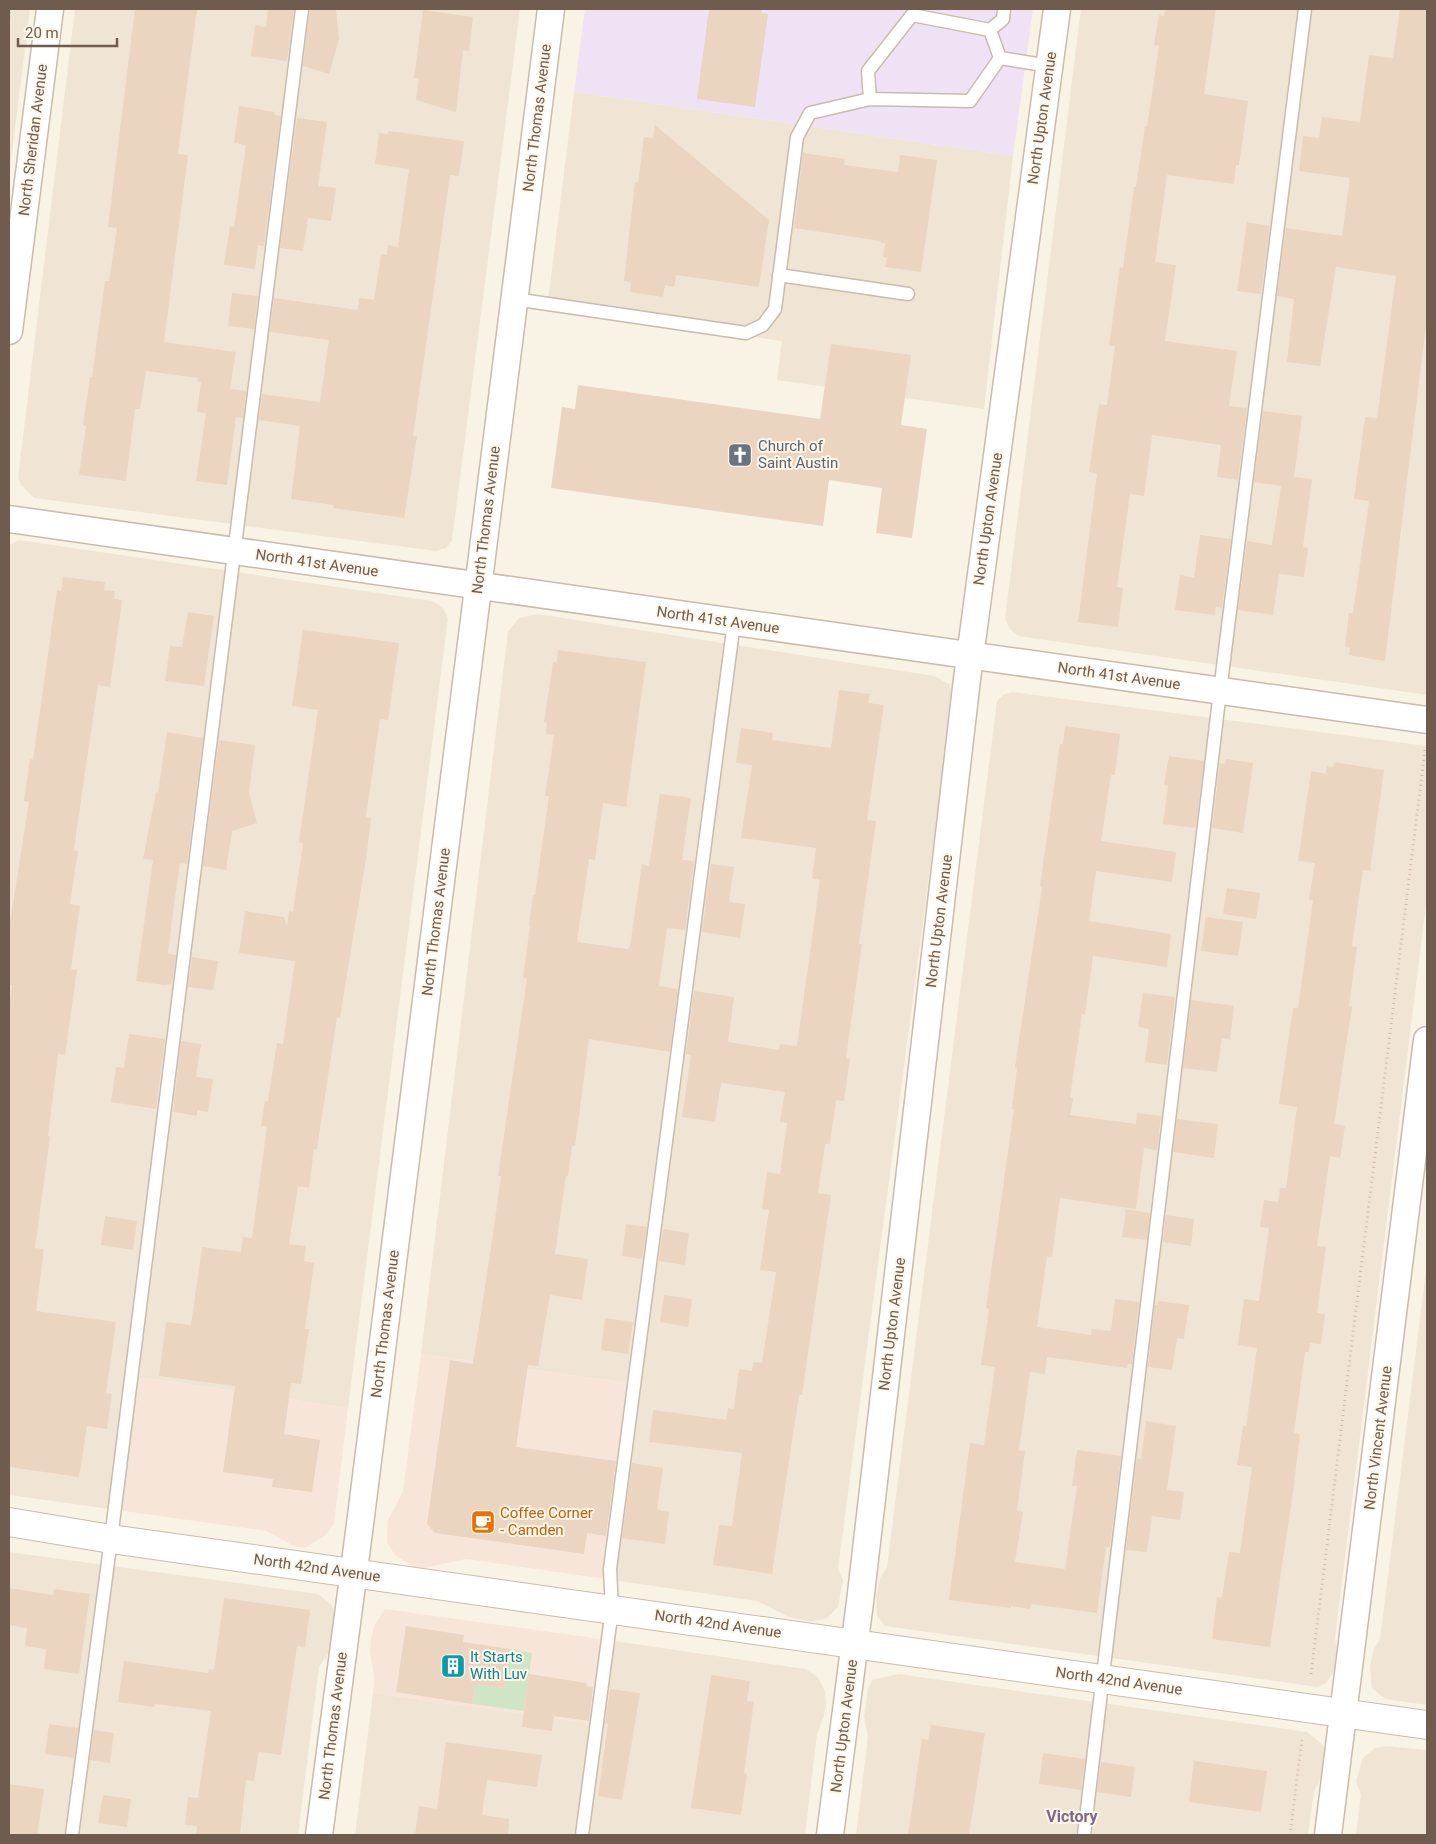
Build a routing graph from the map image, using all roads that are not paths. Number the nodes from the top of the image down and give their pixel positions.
1 (50, 9) edge
2 (302, 9) edge
3 (551, 9) edge
4 (1004, 9) edge
5 (1057, 9) edge
6 (1304, 9) edge
7 (990, 30) junction
8 (1000, 58) junction
9 (1050, 66) junction
10 (870, 99) junction
11 (779, 275) junction
12 (908, 294) dead end
13 (514, 299) junction
14 (9, 331) edge
15 (9, 519) edge
16 (234, 551) junction
17 (478, 585) junction
18 (734, 622) junction
19 (970, 655) junction
20 (1220, 691) junction
21 (1427, 720) edge
22 (1427, 1040) edge
23 (9, 1522) edge
24 (111, 1539) junction
25 (353, 1573) junction
26 (612, 1609) junction
27 (854, 1643) junction
28 (1104, 1678) junction
29 (1344, 1713) junction
30 (1427, 1725) edge
31 (72, 1835) edge
32 (319, 1835) edge
33 (582, 1835) edge
34 (830, 1835) edge
35 (1084, 1835) edge
36 (1328, 1835) edge

1 - 14 street, North Sheridan Avenue
2 - 16 lane
3 - 13 street, North Thomas Avenue
4 - 7 lane
5 - 9 street, North Upton Avenue
6 - 20 lane
7 - 8 lane
7 - 10 lane
8 - 9 lane
8 - 10 lane
9 - 19 street, North Upton Avenue
10 - 11 lane
11 - 12 lane
11 - 13 lane
13 - 17 street, North Thomas Avenue
15 - 16 street, North 41st Avenue
16 - 17 street, North 41st Avenue
16 - 24 lane
17 - 18 street, North 41st Avenue
17 - 25 street, North Thomas Avenue
18 - 19 street, North 41st Avenue
18 - 26 lane
19 - 20 street, North 41st Avenue
19 - 27 street, North Upton Avenue
20 - 21 street, North 41st Avenue
20 - 28 lane
22 - 29 street, North Vincent Avenue
23 - 24 street, North 42nd Avenue
24 - 25 street, North 42nd Avenue
24 - 31 lane
25 - 26 street, North 42nd Avenue
25 - 32 street, North Thomas Avenue
26 - 27 street, North 42nd Avenue
26 - 33 lane
27 - 28 street, North 42nd Avenue
27 - 34 street, North Upton Avenue
28 - 29 street, North 42nd Avenue
28 - 35 lane
29 - 30 street, North 42nd Avenue
29 - 36 street, North Vincent Avenue

